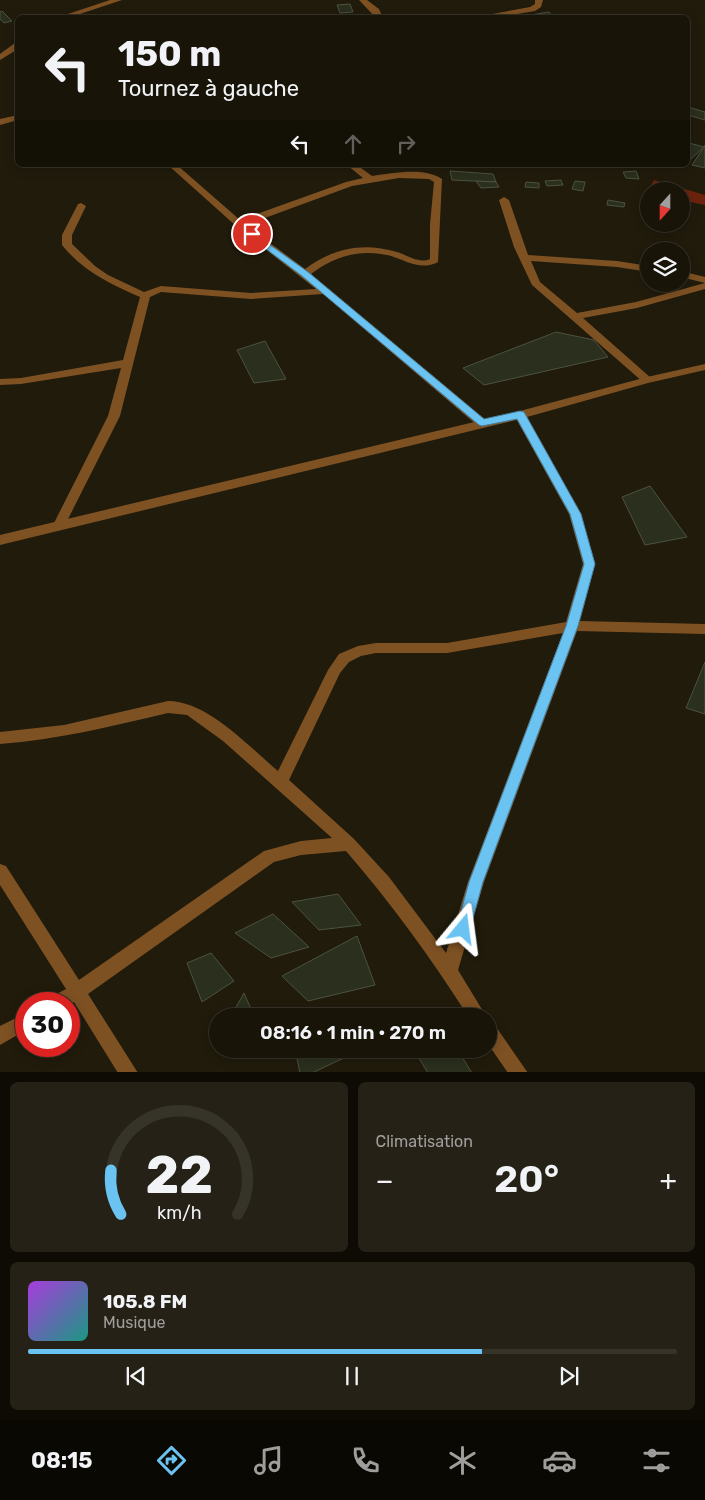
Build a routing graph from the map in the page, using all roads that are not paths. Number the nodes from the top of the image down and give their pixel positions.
1 (118, 0) edge
2 (363, 0) edge
3 (539, 0) edge
4 (69, 15) edge
5 (378, 15) edge
6 (491, 15) edge
7 (15, 47) edge
8 (0, 58) edge
9 (15, 118) edge
10 (0, 122) edge
11 (174, 167) edge
12 (354, 167) edge
13 (370, 179) junction
14 (504, 200) dead end
15 (81, 206) dead end
16 (239, 224) junction
17 (524, 258) junction
18 (640, 268) edge
19 (305, 274) junction
20 (690, 276) edge
21 (705, 280) edge
22 (705, 286) edge
23 (324, 291) junction
24 (145, 296) junction
25 (573, 317) junction
26 (128, 363) junction
27 (705, 367) edge
28 (647, 380) junction
29 (0, 382) edge
30 (520, 415) junction
31 (482, 423) junction
32 (59, 525) junction
33 (0, 540) edge
34 (572, 626) junction
35 (705, 629) edge
36 (0, 738) edge
37 (280, 783) junction
38 (349, 844) junction
39 (0, 871) edge
40 (449, 971) junction
41 (78, 991) junction
42 (473, 1008) edge
43 (15, 1027) edge
44 (0, 1036) edge
45 (497, 1042) edge
46 (129, 1072) edge
47 (519, 1072) edge

1 - 4 street
2 - 5 street
3 - 6 street
7 - 8 street
9 - 10 street
11 - 16 street
12 - 13 street
13 - 16 street
13 - 19 street
14 - 17 street
15 - 24 street
16 - 19 street
17 - 18 street
17 - 25 street
19 - 23 street
20 - 21 street
22 - 25 street
23 - 24 street
23 - 31 street
24 - 26 street
25 - 28 street
26 - 29 street
26 - 32 street
27 - 28 street
28 - 30 street
30 - 31 street
30 - 34 street
31 - 32 street
32 - 33 street
34 - 35 street
34 - 37 street
34 - 40 street
36 - 37 street
37 - 38 street
38 - 40 street
38 - 41 street
39 - 41 street
40 - 42 street
41 - 46 street
43 - 44 street
45 - 47 street

